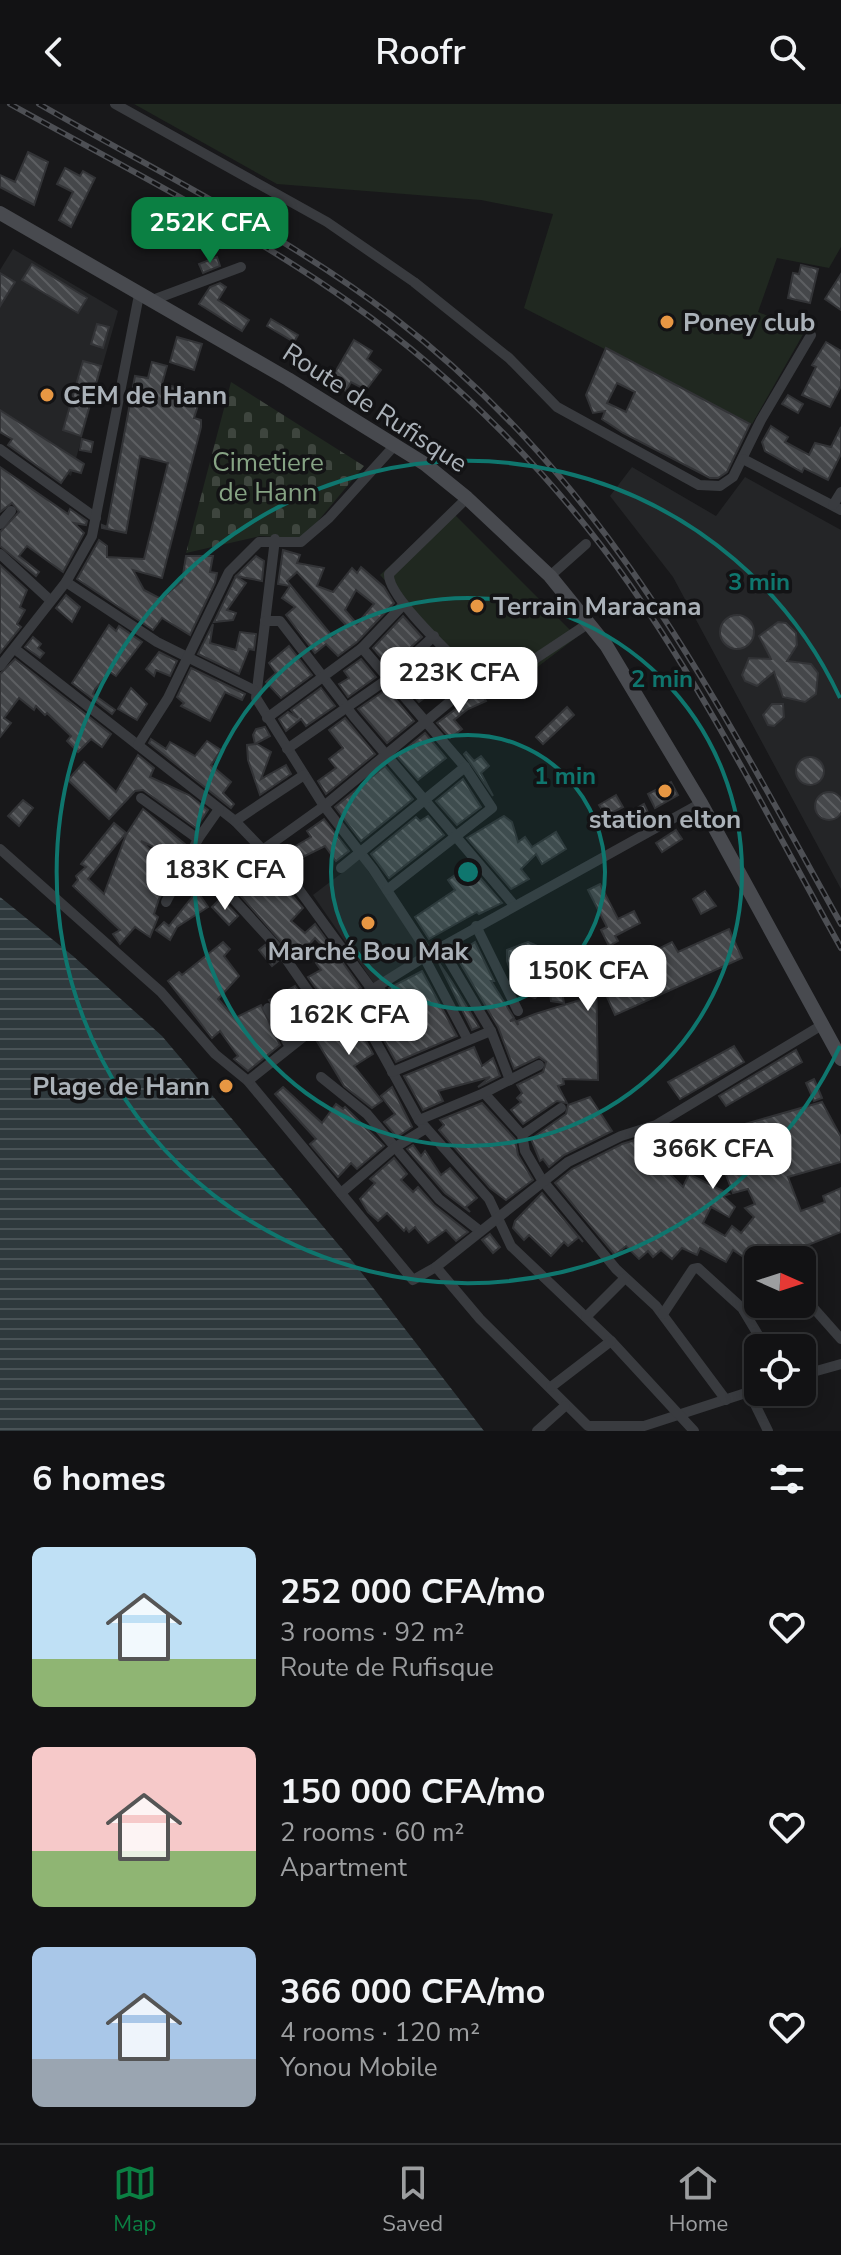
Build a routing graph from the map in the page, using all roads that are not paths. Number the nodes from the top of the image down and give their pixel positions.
1 (115, 104) edge
2 (0, 213) edge
3 (241, 267) dead end
4 (144, 298) junction
5 (811, 335) dead end
6 (395, 445) junction
7 (0, 449) edge
8 (743, 459) junction
9 (841, 492) edge
10 (467, 498) junction
11 (837, 508) edge
12 (11, 511) dead end
13 (96, 518) junction
14 (0, 524) edge
15 (275, 539) junction
16 (586, 544) dead end
17 (0, 554) edge
18 (550, 576) junction
19 (66, 582) junction
20 (50, 600) junction
21 (404, 604) junction
22 (265, 621) junction
23 (589, 623) junction
24 (434, 636) junction
25 (362, 648) junction
26 (15, 649) junction
27 (187, 659) junction
28 (0, 666) edge
29 (324, 675) junction
30 (389, 678) junction
31 (476, 680) junction
32 (254, 690) junction
33 (347, 707) junction
34 (267, 718) junction
35 (426, 722) junction
36 (138, 745) junction
37 (287, 749) junction
38 (385, 753) junction
39 (465, 767) junction
40 (304, 775) junction
41 (141, 798) dead end
42 (423, 799) junction
43 (701, 803) junction
44 (324, 806) junction
45 (219, 809) junction
46 (235, 821) junction
47 (454, 836) junction
48 (198, 839) junction
49 (0, 849) edge
50 (264, 849) junction
51 (361, 852) junction
52 (341, 868) dead end
53 (181, 872) junction
54 (387, 890) junction
55 (166, 902) dead end
56 (514, 905) junction
57 (476, 926) junction
58 (441, 947) junction
59 (427, 956) junction
60 (376, 990) junction
61 (354, 1002) junction
62 (268, 1008) dead end
63 (518, 1011) dead end
64 (327, 1018) junction
65 (822, 1025) junction
66 (409, 1031) dead end
67 (491, 1031) junction
68 (468, 1040) junction
69 (290, 1047) junction
70 (841, 1059) edge
71 (539, 1065) dead end
72 (392, 1072) junction
73 (321, 1077) dead end
74 (510, 1080) junction
75 (248, 1081) junction
76 (484, 1093) junction
77 (561, 1108) dead end
78 (422, 1124) junction
79 (522, 1135) junction
80 (394, 1148) junction
81 (542, 1180) junction
82 (341, 1193) junction
83 (498, 1214) junction
84 (480, 1231) junction
85 (436, 1267) junction
86 (625, 1278) junction
87 (816, 1311) edge
88 (663, 1314) junction
89 (586, 1317) junction
90 (758, 1334) edge
91 (841, 1339) edge
92 (611, 1341) junction
93 (841, 1364) edge
94 (816, 1371) edge
95 (551, 1387) junction
96 (744, 1394) edge
97 (726, 1400) junction
98 (565, 1406) junction
99 (759, 1406) edge
100 (679, 1416) junction
101 (589, 1428) edge
102 (646, 1429) edge
103 (537, 1431) edge
104 (694, 1431) edge
105 (768, 1431) edge

1 - 8 street
2 - 4 main road, Route de Rufisque
3 - 4 street
4 - 6 main road, Route de Rufisque
4 - 13 street
5 - 8 street
6 - 10 main road, Route de Rufisque
6 - 15 street
7 - 13 street
8 - 11 street
9 - 11 street
10 - 18 main road, Route de Rufisque
10 - 21 street
12 - 14 street
13 - 19 street
15 - 22 street
15 - 27 street
16 - 18 street
17 - 20 street
18 - 23 main road, Route de Rufisque
19 - 20 street
19 - 27 street
20 - 26 street
21 - 24 street
21 - 25 street
22 - 29 street
22 - 32 street
23 - 31 street
23 - 43 main road, Route de Rufisque
24 - 30 street
24 - 31 street
25 - 29 street
25 - 30 street
26 - 28 street
26 - 36 street
27 - 32 street
27 - 36 street
29 - 33 street
29 - 34 street
30 - 33 street
30 - 35 street
31 - 35 street
32 - 34 street
33 - 37 street
33 - 38 street
34 - 37 street
35 - 38 street
35 - 39 street
36 - 45 street
37 - 40 street
38 - 42 street
38 - 44 street
39 - 42 street
39 - 47 street
40 - 44 street
40 - 46 street
41 - 48 street
42 - 47 street
42 - 51 street
43 - 56 street
43 - 65 main road, Route de Rufisque
44 - 50 street
44 - 51 street
45 - 46 street
45 - 48 street
46 - 50 street
47 - 54 street
47 - 56 street
48 - 53 street
49 - 75 street
50 - 60 street
51 - 52 street
51 - 54 street
53 - 55 street
53 - 64 street
54 - 59 street
56 - 57 street
57 - 58 street
57 - 63 street
58 - 59 street
58 - 67 street
59 - 60 street
59 - 68 street
60 - 61 street
60 - 66 street
61 - 64 street
61 - 72 street
62 - 69 street
64 - 69 street
65 - 70 main road, Route de Rufisque
65 - 81 street
67 - 68 street
67 - 74 street
68 - 72 street
69 - 75 street
71 - 74 street
72 - 78 street
73 - 80 street
74 - 76 street
75 - 82 street
76 - 78 street
76 - 79 street
77 - 79 street
78 - 80 street
78 - 83 street
79 - 81 street
80 - 82 street
80 - 84 street
81 - 83 street
81 - 86 street
82 - 85 street
83 - 84 street
83 - 89 street
84 - 85 street
85 - 95 street
86 - 88 street
86 - 89 street
87 - 91 street
88 - 90 street
88 - 97 street
89 - 92 street
92 - 95 street
92 - 100 street
93 - 94 street
95 - 98 street
96 - 97 street
97 - 100 street
98 - 101 street
98 - 103 street
99 - 105 street
100 - 102 street
100 - 104 street
101 - 102 street

